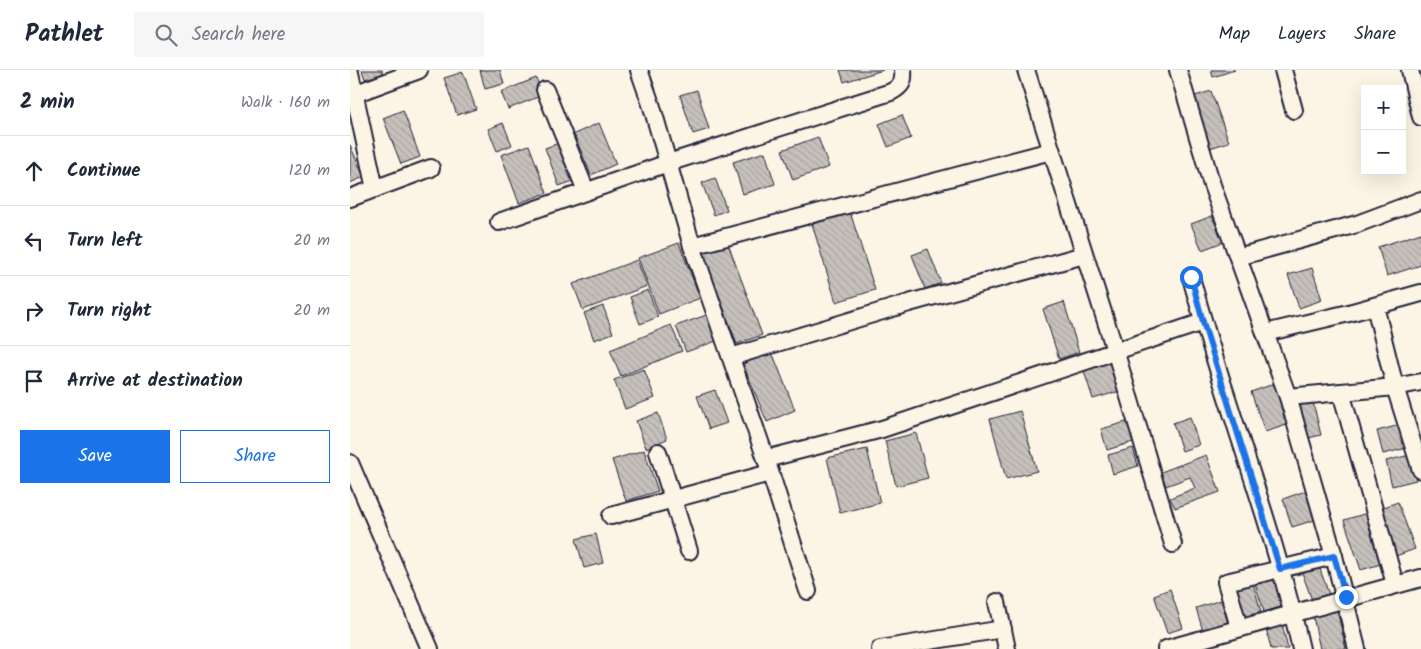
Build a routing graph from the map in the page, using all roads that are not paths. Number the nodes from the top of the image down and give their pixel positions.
1 (419, 70) edge
2 (639, 70) edge
3 (903, 70) edge
4 (1026, 70) edge
5 (1178, 70) edge
6 (1283, 70) edge
7 (1410, 70) edge
8 (350, 74) edge
9 (545, 90) dead end
10 (354, 94) junction
11 (1418, 95) edge
12 (1294, 110) dead end
13 (1421, 117) edge
14 (1052, 151) junction
15 (668, 162) junction
16 (431, 168) dead end
17 (375, 189) junction
18 (586, 192) junction
19 (350, 198) edge
20 (1421, 200) edge
21 (499, 222) dead end
22 (692, 246) junction
23 (1084, 255) junction
24 (1238, 257) junction
25 (1191, 277) dead end
26 (1421, 293) edge
27 (1375, 306) junction
28 (1203, 322) junction
29 (1265, 333) junction
30 (1116, 350) junction
31 (731, 357) junction
32 (1421, 382) edge
33 (1395, 387) junction
34 (1340, 392) junction
35 (1288, 398) junction
36 (658, 452) dead end
37 (350, 463) edge
38 (768, 466) junction
39 (1421, 470) edge
40 (674, 499) junction
41 (611, 516) dead end
42 (1173, 544) dead end
43 (690, 550) dead end
44 (1334, 556) junction
45 (1280, 569) junction
46 (1421, 578) edge
47 (1395, 584) junction
48 (808, 591) dead end
49 (1346, 597) junction
50 (997, 602) dead end
51 (1293, 612) junction
52 (1239, 627) junction
53 (1003, 629) junction
54 (1166, 648) edge
55 (430, 649) edge
56 (880, 649) edge
57 (1007, 649) edge
58 (1301, 649) edge
59 (1357, 649) edge

1 - 10 street
2 - 15 street
3 - 15 street
4 - 14 street
5 - 24 street
6 - 12 street
7 - 11 street
8 - 10 street
9 - 18 street
10 - 17 street
11 - 13 street
14 - 22 street
14 - 23 street
15 - 18 street
15 - 22 street
16 - 17 street
17 - 19 street
18 - 21 street
20 - 24 street
22 - 31 street
23 - 30 street
23 - 31 street
24 - 29 street
25 - 28 street
26 - 27 street
27 - 29 street
27 - 33 street
28 - 30 street
28 - 45 street
29 - 35 street
30 - 38 street
30 - 42 street
31 - 38 street
32 - 33 street
33 - 34 street
33 - 39 street
34 - 35 street
34 - 47 street
35 - 44 street
36 - 40 street
37 - 55 street
38 - 40 street
38 - 48 street
40 - 41 street
40 - 43 street
44 - 45 street
44 - 49 street
45 - 51 street
45 - 52 street
46 - 47 street
47 - 49 street
49 - 51 street
49 - 59 street
50 - 53 street
51 - 52 street
51 - 58 street
52 - 54 street
53 - 56 street
53 - 57 street

